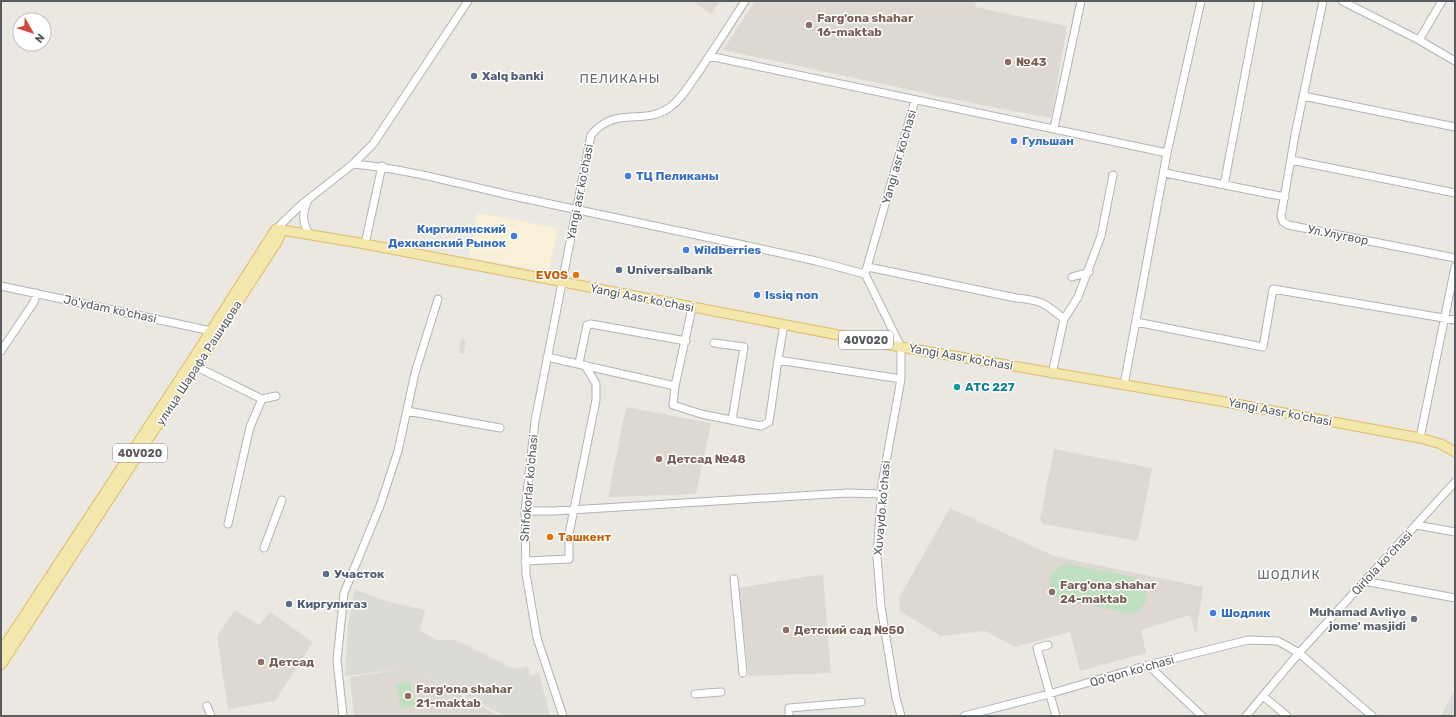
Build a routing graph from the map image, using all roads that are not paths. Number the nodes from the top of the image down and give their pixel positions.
1 (468, 1) edge
2 (745, 1) edge
3 (1081, 1) edge
4 (1201, 1) edge
5 (1259, 1) edge
6 (1323, 1) edge
7 (1342, 1) edge
8 (1442, 1) edge
9 (1419, 40) junction
10 (709, 56) junction
11 (1455, 61) edge
12 (1303, 96) junction
13 (915, 100) junction
14 (1455, 127) edge
15 (1054, 128) junction
16 (1167, 153) junction
17 (1291, 160) junction
18 (353, 164) junction
19 (382, 166) junction
20 (1165, 173) junction
21 (1113, 175) dead end
22 (1224, 185) junction
23 (1455, 193) edge
24 (1284, 197) junction
25 (309, 198) junction
26 (576, 210) junction
27 (277, 234) junction
28 (309, 234) junction
29 (365, 244) junction
30 (1455, 258) edge
31 (868, 267) junction
32 (1455, 267) edge
33 (1089, 272) junction
34 (865, 274) junction
35 (1072, 277) dead end
36 (562, 282) junction
37 (1, 286) edge
38 (37, 293) junction
39 (438, 299) dead end
40 (692, 308) junction
41 (1445, 318) junction
42 (1064, 319) junction
43 (1455, 320) edge
44 (1136, 322) junction
45 (784, 324) junction
46 (215, 332) junction
47 (686, 341) junction
48 (714, 343) dead end
49 (902, 347) junction
50 (1, 351) edge
51 (547, 358) junction
52 (778, 360) junction
53 (582, 364) junction
54 (197, 366) junction
55 (1052, 374) junction
56 (901, 379) junction
57 (1124, 385) junction
58 (675, 386) junction
59 (276, 396) dead end
60 (262, 399) junction
61 (407, 411) junction
62 (732, 420) junction
63 (500, 428) dead end
64 (1420, 438) junction
65 (1455, 452) edge
66 (1455, 482) edge
67 (881, 494) junction
68 (282, 500) dead end
69 (574, 509) junction
70 (525, 511) junction
71 (93, 516) junction
72 (228, 524) dead end
73 (1416, 525) junction
74 (1455, 532) edge
75 (264, 548) dead end
76 (525, 561) junction
77 (734, 579) dead end
78 (1364, 581) junction
79 (1455, 598) edge
80 (1048, 645) dead end
81 (1, 651) edge
82 (1299, 653) junction
83 (1148, 665) junction
84 (1, 666) edge
85 (743, 673) dead end
86 (721, 692) dead end
87 (695, 694) dead end
88 (1049, 694) junction
89 (1263, 696) junction
90 (861, 702) dead end
91 (208, 706) dead end
92 (211, 716) edge
93 (343, 716) edge
94 (563, 716) edge
95 (789, 716) edge
96 (901, 716) edge
97 (964, 716) edge
98 (1056, 716) edge
99 (1202, 716) edge
100 (1246, 716) edge
101 (1287, 716) edge
102 (1372, 716) edge

1 - 18 street
2 - 10 street, Yangi asr ko'chasi
3 - 15 street
4 - 16 street
5 - 22 street
6 - 12 street, Ул.Улугвор
7 - 9 street
8 - 9 street
9 - 11 street
10 - 13 street, Yangi asr ko'chasi
10 - 26 street, Yangi asr ko'chasi
12 - 14 street
12 - 17 street, Ул.Улугвор
13 - 15 street, Yangi asr ko'chasi
13 - 31 street, Yangi asr ko'chasi
15 - 16 street, Yangi asr ko'chasi
16 - 20 street
17 - 23 street
17 - 24 street, Ул.Улугвор
18 - 19 street
18 - 25 street
19 - 26 street
19 - 29 street
20 - 22 street
20 - 44 street
21 - 33 street
22 - 24 street
24 - 30 street, Ул.Улугвор
25 - 27 street
25 - 28 street
26 - 34 street
26 - 36 street, Yangi asr ko'chasi
27 - 28 main road, Yangi Aasr ko'chasi / 40V020
27 - 46 main road, улица Шарафа Рашидова / 40V020
28 - 29 main road, Yangi Aasr ko'chasi / 40V020
29 - 36 main road, Yangi Aasr ko'chasi / 40V020
31 - 34 street, Yangi asr ko'chasi
31 - 42 street
32 - 41 street
33 - 35 street
33 - 42 street
34 - 49 street
36 - 40 main road, Yangi Aasr ko'chasi / 40V020
36 - 51 street, Shifokorlar ko'chasi
37 - 38 street, Jo'ydam ko'chasi
38 - 46 street, Jo'ydam ko'chasi
38 - 50 street
39 - 61 street
40 - 45 main road, Yangi Aasr ko'chasi / 40V020
40 - 47 street
41 - 43 street
41 - 44 street
41 - 64 street
42 - 55 street
44 - 57 street
45 - 49 main road, Yangi Aasr ko'chasi / 40V020
45 - 52 street
46 - 54 main road, улица Шарафа Рашидова / 40V020
46 - 71 main road
47 - 53 street
47 - 58 street
48 - 62 street
49 - 55 main road, Yangi Aasr ko'chasi / 40V020
49 - 56 street, Xuvaydo ko'chasi
51 - 53 street
51 - 70 street, Shifokorlar ko'chasi
52 - 56 street
52 - 62 street
53 - 58 street
53 - 69 street
54 - 60 street
54 - 71 main road, улица Шарафа Рашидова / 40V020
55 - 57 main road, Yangi Aasr ko'chasi / 40V020
56 - 67 street, Xuvaydo ko'chasi
57 - 64 main road, Yangi Aasr ko'chasi / 40V020
58 - 62 street
59 - 60 street
60 - 72 street
61 - 63 street
61 - 93 street
64 - 65 main road, Yangi Aasr ko'chasi / 40V020
66 - 73 street, Qirlola koʻchasi
67 - 69 street
67 - 96 street, Xuvaydo ko'chasi
68 - 75 street
69 - 70 street
69 - 76 street
70 - 76 street, Shifokorlar ko'chasi
71 - 81 main road
71 - 84 main road, улица Шарафа Рашидова / 40V020
73 - 74 street
73 - 78 street, Qirlola koʻchasi
76 - 94 street, Shifokorlar ko'chasi
77 - 85 street
78 - 79 street
78 - 82 street, Qirlola koʻchasi
80 - 88 street
82 - 83 street, Qoʻqon koʻchasi
82 - 89 street, Qirlola koʻchasi
82 - 102 street, Qoʻqon koʻchasi
83 - 88 street, Qoʻqon koʻchasi
83 - 99 street
86 - 87 street
88 - 97 street, Qoʻqon koʻchasi
88 - 98 street
89 - 100 street, Qirlola koʻchasi
89 - 101 street
90 - 95 street
91 - 92 street

